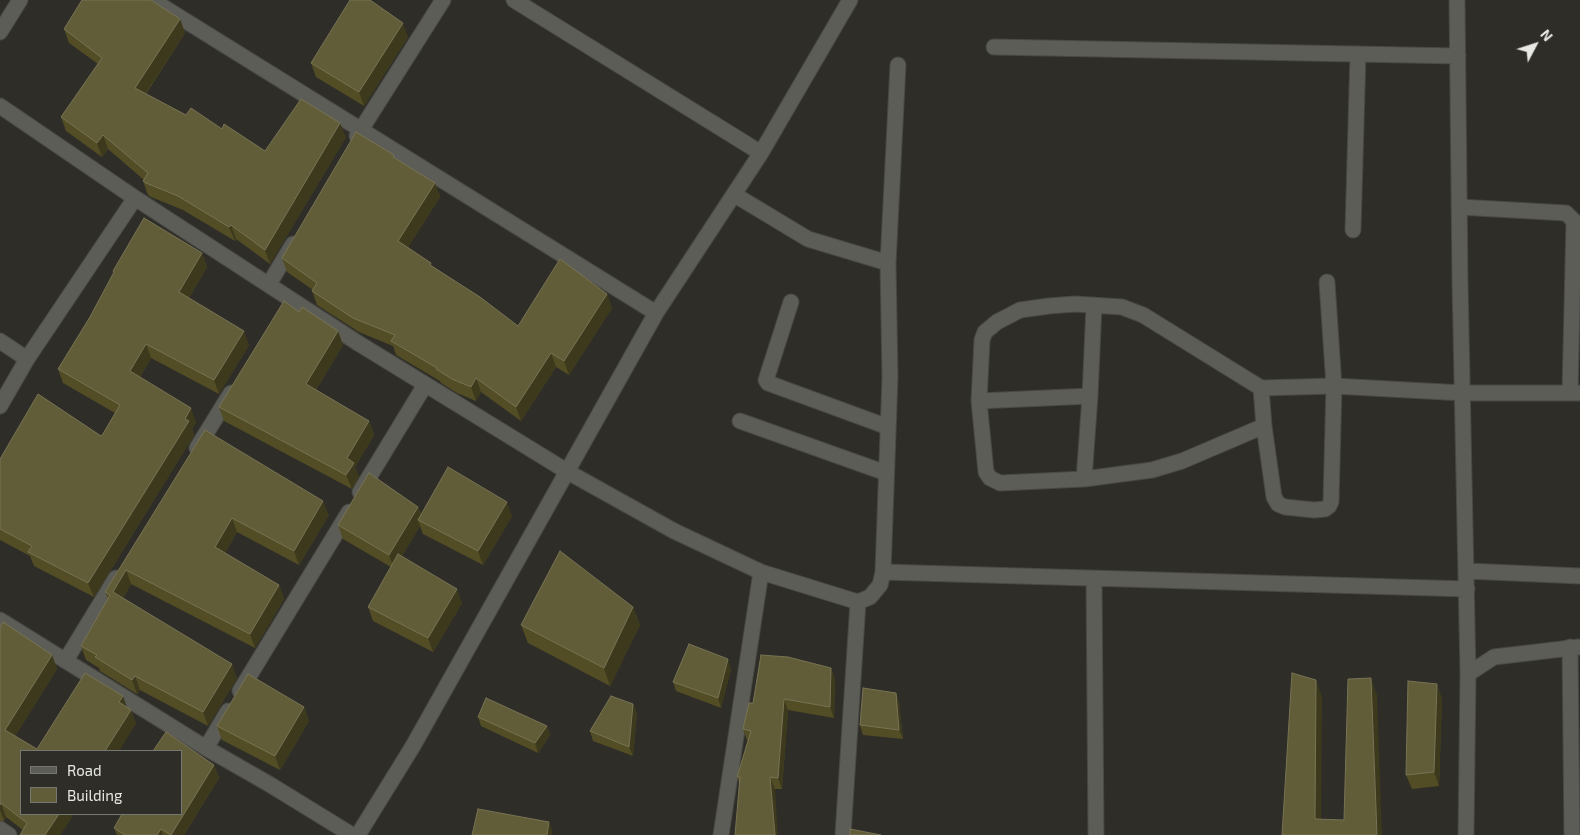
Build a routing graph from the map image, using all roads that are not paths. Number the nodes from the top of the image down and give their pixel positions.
1 (20, 0) edge
2 (152, 0) edge
3 (443, 0) edge
4 (514, 0) edge
5 (850, 0) edge
6 (1457, 0) edge
7 (0, 32) edge
8 (994, 47) dead end
9 (1358, 54) junction
10 (1458, 56) junction
11 (898, 65) dead end
12 (0, 106) edge
13 (361, 129) junction
14 (352, 145) edge
15 (761, 153) junction
16 (735, 195) junction
17 (135, 198) junction
18 (1459, 208) junction
19 (1353, 230) dead end
20 (298, 235) edge
21 (888, 263) junction
22 (1327, 282) dead end
23 (269, 284) junction
24 (791, 302) dead end
25 (1094, 305) junction
26 (656, 313) junction
27 (0, 341) edge
28 (27, 359) junction
29 (237, 382) edge
30 (425, 385) junction
31 (1334, 386) junction
32 (1261, 388) junction
33 (1462, 393) junction
34 (1575, 393) edge
35 (1090, 396) junction
36 (979, 401) junction
37 (0, 406) edge
38 (740, 421) dead end
39 (1264, 426) junction
40 (888, 427) junction
41 (190, 458) edge
42 (568, 472) junction
43 (886, 474) junction
44 (1084, 479) junction
45 (123, 567) edge
46 (1466, 571) junction
47 (761, 572) junction
48 (883, 572) junction
49 (1580, 576) edge
50 (1094, 578) junction
51 (1467, 589) junction
52 (858, 602) junction
53 (0, 620) edge
54 (1575, 647) edge
55 (66, 660) junction
56 (1468, 674) junction
57 (1576, 715) edge
58 (206, 748) junction
59 (1576, 818) edge
60 (0, 829) edge
61 (9, 835) edge
62 (352, 835) edge
63 (358, 835) edge
64 (721, 835) edge
65 (843, 835) edge
66 (1096, 835) edge
67 (1466, 835) edge
68 (1572, 835) edge

1 - 7 street
2 - 13 street
3 - 13 street
4 - 15 street
5 - 15 street
6 - 10 street
8 - 9 street
9 - 10 street
9 - 19 street
10 - 18 street
11 - 21 street
12 - 17 street
13 - 14 street
13 - 26 street
15 - 16 street
16 - 21 street
16 - 26 street
17 - 23 street
17 - 28 street
18 - 33 street
18 - 34 street
20 - 23 street
21 - 40 street
22 - 31 street
23 - 30 street
24 - 40 street
25 - 32 street
25 - 35 street
25 - 36 street
26 - 42 street
27 - 28 street
28 - 37 street
29 - 41 street
30 - 42 street
30 - 58 street
31 - 32 street
31 - 33 street
31 - 39 street
32 - 39 street
33 - 34 street
33 - 46 street
35 - 36 street
35 - 44 street
36 - 44 street
38 - 43 street
39 - 44 street
40 - 43 street
42 - 47 street
42 - 63 street
43 - 48 street
45 - 55 street
46 - 49 street
46 - 51 street
47 - 52 street
47 - 64 street
48 - 50 street
48 - 52 street
50 - 51 street
50 - 66 street
51 - 56 street
52 - 65 street
53 - 55 street
54 - 56 street
54 - 57 street
55 - 58 street
56 - 67 street
57 - 59 street
58 - 62 street
59 - 68 street
60 - 61 street

